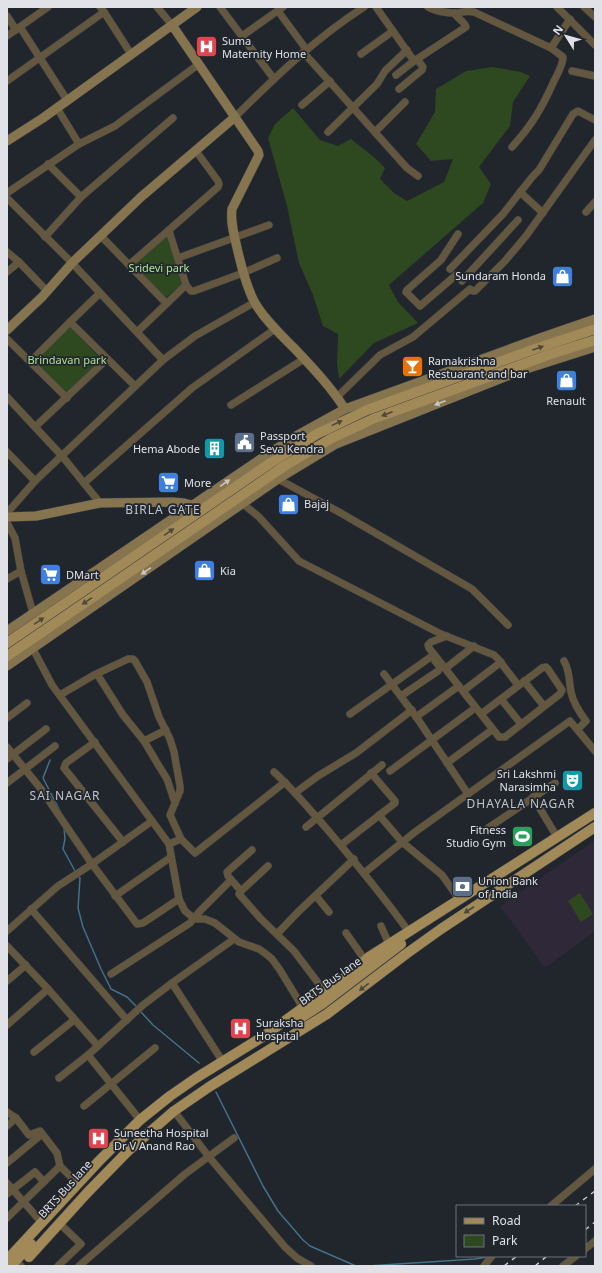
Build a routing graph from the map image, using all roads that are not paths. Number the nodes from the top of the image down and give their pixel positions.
1 (48, 7) edge
2 (157, 7) edge
3 (197, 7) edge
4 (220, 7) edge
5 (364, 7) edge
6 (376, 7) edge
7 (428, 7) edge
8 (557, 7) edge
9 (584, 7) edge
10 (281, 9) edge
11 (102, 10) edge
12 (454, 13) junction
13 (7, 16) edge
14 (595, 17) edge
15 (570, 19) junction
16 (172, 25) junction
17 (18, 29) junction
18 (393, 31) junction
19 (7, 36) edge
20 (242, 36) junction
21 (595, 45) edge
22 (551, 48) junction
23 (407, 50) junction
24 (305, 51) junction
25 (131, 54) junction
26 (361, 54) dead end
27 (40, 58) junction
28 (416, 60) junction
29 (199, 64) junction
30 (572, 71) dead end
31 (396, 75) dead end
32 (595, 76) edge
33 (274, 79) junction
34 (7, 81) edge
35 (330, 81) junction
36 (399, 89) dead end
37 (67, 100) junction
38 (405, 102) dead end
39 (302, 105) dead end
40 (353, 107) junction
41 (57, 108) junction
42 (235, 117) junction
43 (173, 118) dead end
44 (595, 120) edge
45 (328, 132) dead end
46 (375, 132) junction
47 (595, 140) edge
48 (7, 141) edge
49 (79, 144) junction
50 (512, 147) dead end
51 (196, 151) junction
52 (48, 164) junction
53 (418, 176) dead end
54 (520, 192) junction
55 (7, 193) edge
56 (81, 197) junction
57 (7, 198) edge
58 (595, 202) edge
59 (586, 212) dead end
60 (543, 213) junction
61 (518, 220) dead end
62 (269, 225) dead end
63 (169, 231) junction
64 (458, 234) dead end
65 (45, 236) junction
66 (101, 236) junction
67 (234, 237) junction
68 (7, 252) edge
69 (178, 258) junction
70 (277, 258) dead end
71 (441, 260) junction
72 (19, 262) junction
73 (72, 263) junction
74 (129, 265) junction
75 (450, 269) junction
76 (7, 272) edge
77 (243, 274) junction
78 (456, 275) junction
79 (462, 281) junction
80 (186, 285) junction
81 (470, 289) junction
82 (47, 291) junction
83 (100, 293) junction
84 (255, 302) junction
85 (166, 303) junction
86 (595, 319) edge
87 (70, 322) junction
88 (275, 329) junction
89 (595, 329) edge
90 (7, 330) edge
91 (137, 332) junction
92 (7, 339) edge
93 (595, 340) edge
94 (595, 347) edge
95 (304, 358) junction
96 (107, 360) junction
97 (163, 360) junction
98 (30, 362) junction
99 (135, 386) junction
100 (7, 397) edge
101 (337, 397) junction
102 (67, 398) junction
103 (231, 405) dead end
104 (345, 409) junction
105 (35, 427) junction
106 (7, 452) edge
107 (62, 456) junction
108 (278, 479) junction
109 (35, 480) junction
110 (84, 483) junction
111 (100, 503) junction
112 (242, 503) junction
113 (199, 507) junction
114 (7, 513) edge
115 (7, 517) edge
116 (211, 521) junction
117 (7, 523) edge
118 (21, 571) junction
119 (7, 579) edge
120 (33, 613) junction
121 (508, 625) dead end
122 (7, 631) edge
123 (447, 636) junction
124 (7, 643) edge
125 (474, 646) junction
126 (425, 648) dead end
127 (33, 649) junction
128 (7, 656) edge
129 (432, 656) junction
130 (564, 661) dead end
131 (501, 662) junction
132 (7, 666) edge
133 (446, 668) junction
134 (97, 674) junction
135 (384, 674) dead end
136 (521, 683) junction
137 (392, 684) junction
138 (460, 690) junction
139 (60, 695) junction
140 (401, 696) junction
141 (501, 699) junction
142 (27, 703) dead end
143 (544, 706) junction
144 (471, 711) dead end
145 (350, 714) dead end
146 (414, 714) junction
147 (481, 714) junction
148 (7, 718) edge
149 (521, 724) junction
150 (46, 729) dead end
151 (578, 729) junction
152 (166, 730) junction
153 (489, 732) dead end
154 (432, 740) junction
155 (144, 741) junction
156 (95, 742) junction
157 (55, 746) dead end
158 (7, 747) edge
159 (595, 750) edge
160 (10, 757) edge
161 (447, 763) junction
162 (382, 765) dead end
163 (25, 769) junction
164 (390, 771) dead end
165 (274, 772) dead end
166 (372, 773) junction
167 (284, 782) junction
168 (7, 783) edge
169 (555, 783) dead end
170 (295, 793) junction
171 (468, 794) junction
172 (533, 797) junction
173 (175, 804) junction
174 (595, 813) edge
175 (380, 815) junction
176 (317, 818) junction
177 (595, 820) edge
178 (152, 821) junction
179 (306, 827) dead end
180 (488, 828) dead end
181 (595, 828) edge
182 (557, 837) junction
183 (181, 839) junction
184 (123, 842) junction
185 (402, 842) junction
186 (169, 844) junction
187 (341, 845) junction
188 (252, 850) dead end
189 (171, 857) junction
190 (354, 859) junction
191 (92, 864) junction
192 (268, 866) dead end
193 (364, 873) junction
194 (231, 880) junction
195 (241, 891) junction
196 (115, 896) junction
197 (316, 896) junction
198 (179, 898) junction
199 (459, 899) junction
200 (30, 909) junction
201 (329, 912) dead end
202 (194, 919) junction
203 (381, 926) dead end
204 (7, 931) edge
205 (409, 932) junction
206 (346, 933) dead end
207 (277, 934) junction
208 (234, 939) junction
209 (389, 944) junction
210 (7, 946) edge
211 (365, 960) junction
212 (26, 965) junction
213 (111, 974) dead end
214 (7, 981) edge
215 (172, 983) junction
216 (48, 989) junction
217 (325, 992) junction
218 (303, 1008) junction
219 (74, 1020) junction
220 (127, 1020) junction
221 (7, 1025) edge
222 (98, 1046) junction
223 (155, 1048) dead end
224 (34, 1052) dead end
225 (88, 1055) junction
226 (223, 1062) junction
227 (59, 1078) dead end
228 (111, 1084) junction
229 (84, 1106) dead end
230 (174, 1111) junction
231 (7, 1112) edge
232 (16, 1118) junction
233 (140, 1120) junction
234 (7, 1126) edge
235 (42, 1134) junction
236 (234, 1138) dead end
237 (209, 1157) junction
238 (7, 1162) edge
239 (60, 1166) junction
240 (595, 1169) edge
241 (102, 1172) junction
242 (44, 1182) junction
243 (7, 1183) edge
244 (78, 1184) junction
245 (10, 1192) edge
246 (23, 1202) junction
247 (552, 1205) edge
248 (7, 1218) edge
249 (42, 1223) junction
250 (60, 1223) junction
251 (595, 1241) edge
252 (586, 1248) edge
253 (491, 1257) edge
254 (575, 1257) edge
255 (15, 1263) edge
256 (58, 1266) edge
257 (79, 1266) edge
258 (311, 1266) edge
259 (484, 1266) edge
260 (563, 1266) edge

1 - 17 street
2 - 16 street
3 - 16 street
4 - 20 street
5 - 24 street
6 - 18 street
7 - 12 street
8 - 15 street
9 - 14 street
10 - 20 street
10 - 24 street
11 - 25 street
11 - 27 street
12 - 22 street
12 - 28 street
13 - 17 street
15 - 21 street
15 - 22 street
16 - 25 street
16 - 29 street
17 - 19 street
17 - 27 street
18 - 23 street
18 - 26 street
20 - 33 street
22 - 50 street
23 - 28 street
23 - 40 street
24 - 33 street
24 - 35 street
25 - 37 street
27 - 34 street
27 - 37 street
28 - 31 street
28 - 36 street
29 - 42 street
29 - 49 street
30 - 32 street
33 - 42 street
35 - 39 street
35 - 40 street
37 - 41 street
38 - 46 street
40 - 45 street
40 - 46 street
41 - 48 street
41 - 49 street
42 - 51 street
42 - 67 street
43 - 56 street
44 - 54 street
46 - 53 street
47 - 60 street
49 - 52 street
51 - 63 street
51 - 66 street
52 - 55 street
52 - 56 street
54 - 60 street
54 - 75 street
56 - 65 street
57 - 65 street
58 - 59 street
60 - 81 street
61 - 79 street
62 - 67 street
63 - 69 street
63 - 74 street
64 - 71 street
65 - 73 street
66 - 73 street
66 - 74 street
67 - 69 street
67 - 77 street
68 - 72 street
69 - 80 street
70 - 77 street
71 - 75 street
71 - 78 street
72 - 76 street
72 - 82 street
73 - 82 street
73 - 83 street
74 - 85 street
75 - 78 street
77 - 80 street
77 - 84 street
78 - 79 street
79 - 81 street
80 - 85 street
81 - 101 street
82 - 90 street
83 - 87 street
83 - 91 street
84 - 88 street
84 - 97 street
85 - 91 street
86 - 104 street
87 - 96 street
87 - 98 street
88 - 95 street
88 - 110 street
113 -> 89 main road
91 - 97 street
92 - 98 street
93 -> 116 main road
94 -> 108 street
95 - 101 street
95 - 103 street
96 - 99 street
96 - 102 street
97 - 99 street
98 - 102 street
99 - 107 street
100 - 105 street
101 - 104 street
102 - 105 street
113 -> 104 street
105 - 107 street
106 - 109 street
107 - 109 street
107 - 110 street
108 - 112 street
108 - 121 street
109 - 114 street
110 - 111 street
111 - 113 street
111 - 115 street
112 - 116 street
112 - 123 street
113 - 116 street
113 - 120 street
124 -> 113 main road
116 -> 127 street
116 -> 128 main road
117 - 118 street
118 - 119 street
118 - 120 street
120 - 122 street
123 - 125 street
123 - 133 street
125 - 131 street
125 - 133 street
126 - 129 street
127 - 132 street
127 - 139 street
129 - 137 street
129 - 140 street
130 - 151 street
131 - 136 street
131 - 138 street
133 - 138 street
134 - 139 street
134 - 152 street
134 - 155 street
135 - 137 street
136 - 141 street
136 - 143 street
136 - 143 street
137 - 140 street
137 - 145 street
138 - 146 street
138 - 147 street
139 - 156 street
140 - 146 street
141 - 147 street
141 - 149 street
142 - 148 street
143 - 149 street
144 - 154 street
146 - 154 street
146 - 170 street
147 - 149 street
150 - 160 street
151 - 159 street
151 - 171 street
152 - 155 street
152 - 173 street
153 - 161 street
154 - 161 street
154 - 164 street
155 - 173 street
156 - 178 street
156 - 184 street
157 - 163 street
158 - 160 street
160 - 163 street
161 - 171 street
162 - 166 street
163 - 168 street
163 - 191 street
165 - 167 street
166 - 175 street
166 - 176 street
167 - 170 street
167 - 183 street
169 - 172 street
170 - 176 street
171 - 185 street
172 - 180 street
172 - 182 street
173 - 183 street
174 - 182 main road
175 - 185 street
175 - 187 street
176 - 179 street
176 - 187 street
177 - 241 main road, BRTS Bus lane
178 - 184 street
178 - 186 street
181 -> 230 main road
182 - 199 main road
183 - 186 street
184 - 191 street
185 - 193 street
185 - 199 street
186 - 189 street
187 - 190 street
188 - 194 street
189 - 196 street
189 - 198 street
190 - 193 street
190 - 197 street
191 - 196 street
191 - 200 street
192 - 195 street
193 - 205 street
194 - 195 street
194 - 202 street
195 - 207 street
196 - 198 street
197 - 201 street
197 - 207 street
198 - 202 street
199 - 205 main road
200 - 204 street
200 - 220 street
202 - 208 street
202 - 213 street
203 - 209 street
205 - 209 main road
206 - 211 street
207 - 217 street
208 - 215 street
208 - 218 street
209 - 211 main road
210 - 212 street
211 - 217 main road
212 - 214 street
212 - 216 street
215 - 220 street
215 - 226 street
216 - 219 street
216 - 221 street
217 - 218 main road
218 - 226 main road
219 - 222 street
219 - 224 street
220 - 222 street
222 - 225 street
223 - 228 street
225 - 227 street
225 - 228 street
226 - 233 main road
228 - 229 street
228 - 233 street
230 - 237 street
230 - 241 main road
231 - 232 street
232 - 234 street
232 - 235 street
233 - 244 main road
235 - 238 street
235 - 239 street
236 - 237 street
237 - 257 street
237 - 258 street
239 - 242 street
239 - 244 street
240 - 247 street
241 - 250 main road
241 - 255 main road, BRTS Bus lane
242 - 245 street
242 - 246 street
243 - 245 street
244 - 249 main road
245 - 246 street
246 - 248 street
246 - 249 street
249 - 255 main road
250 - 255 main road
250 - 256 street
251 - 252 street
253 - 259 street
254 - 260 street

